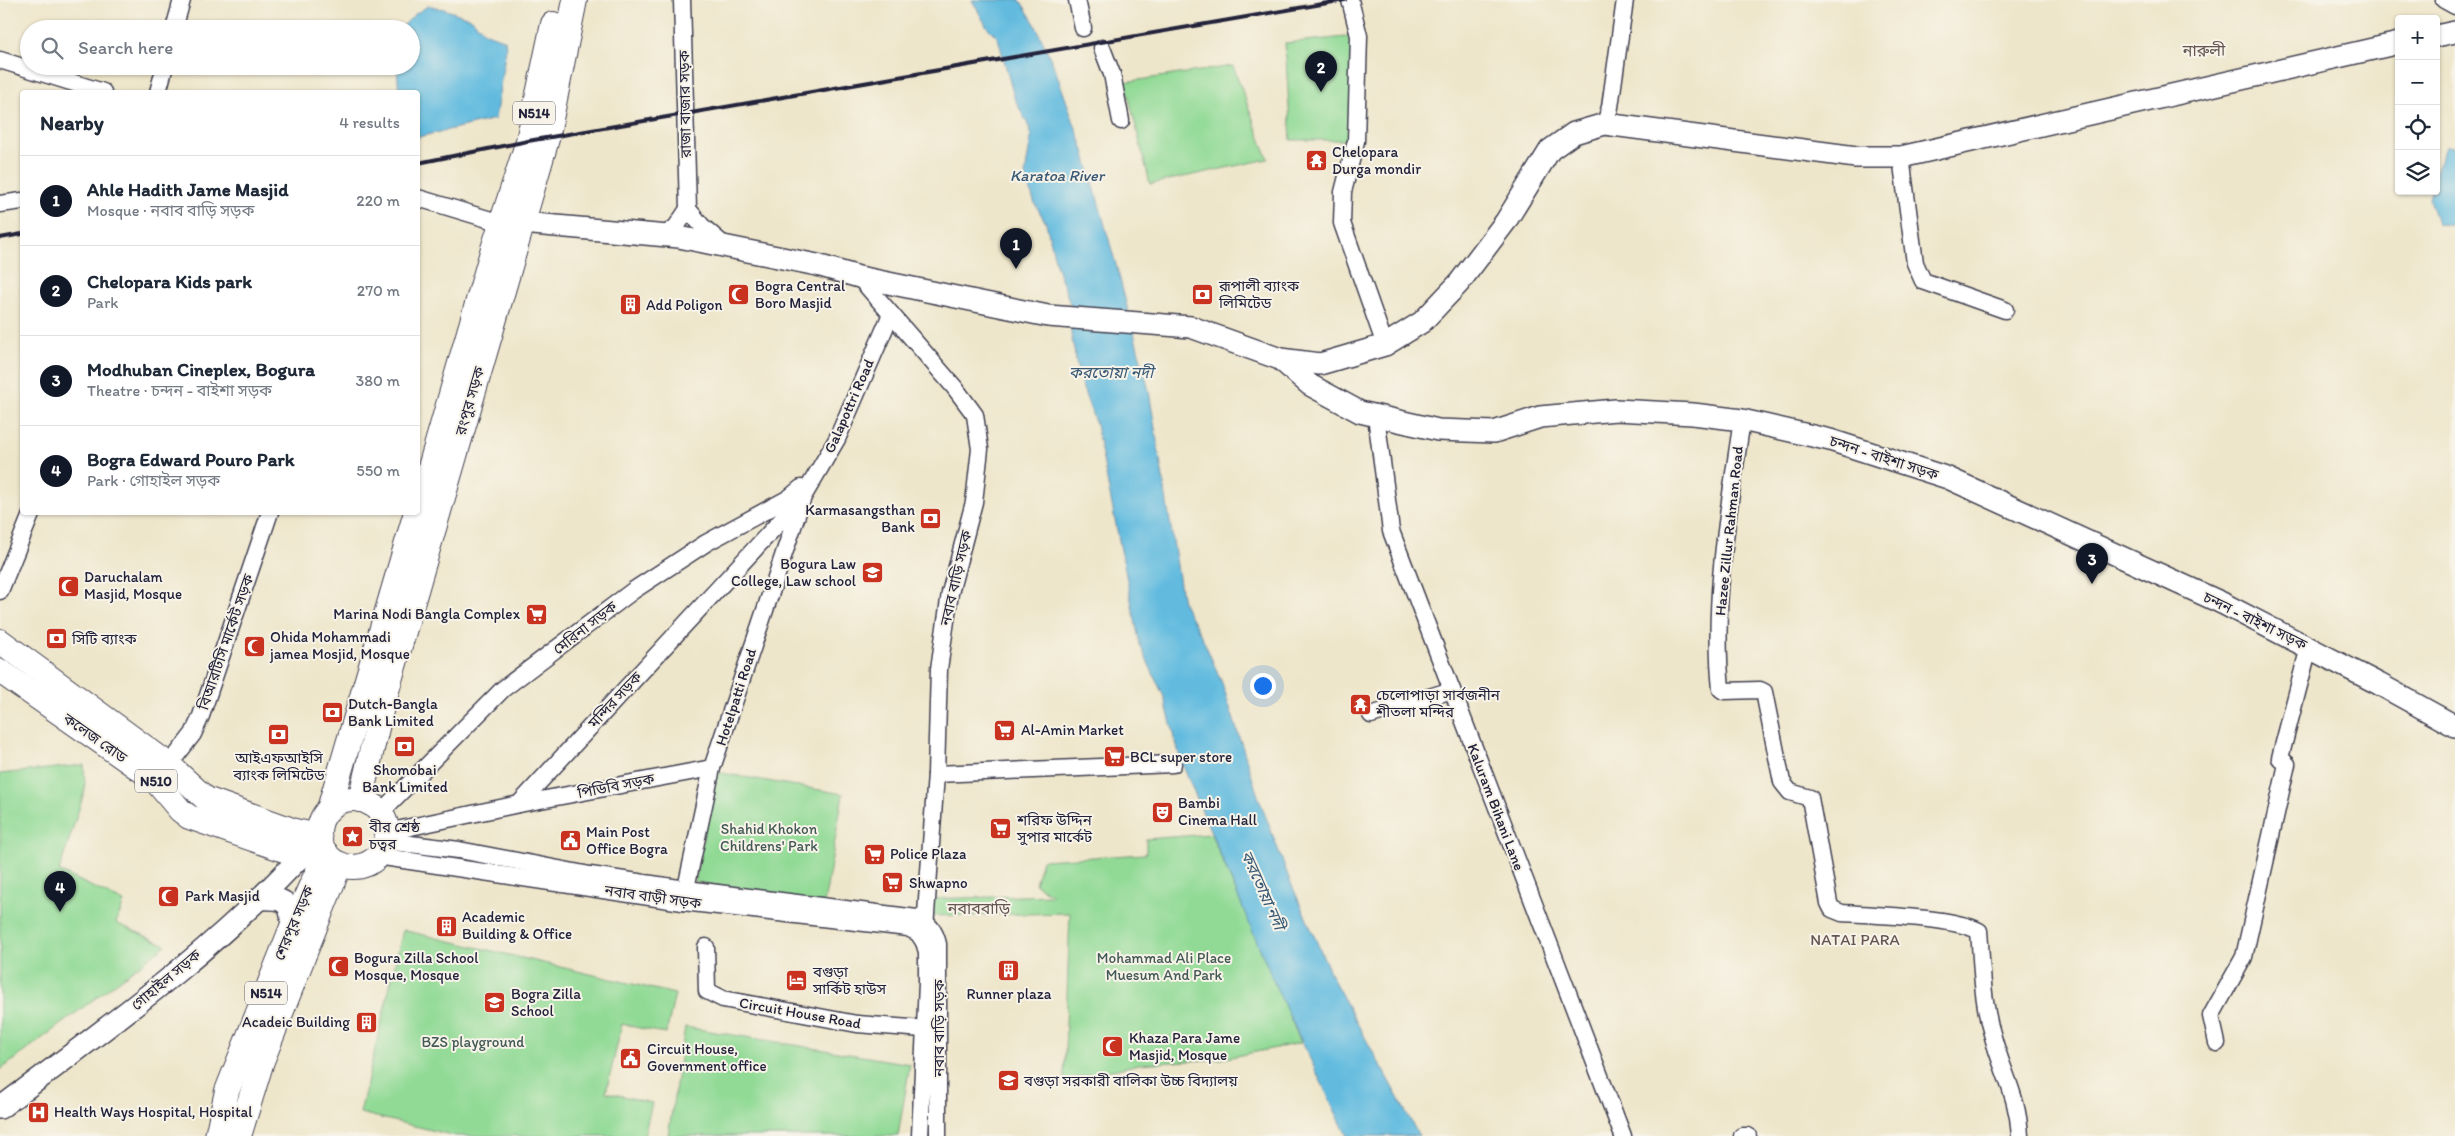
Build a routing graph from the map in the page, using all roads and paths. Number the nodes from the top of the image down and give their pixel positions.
1 (182, 0) edge
2 (558, 0) edge
3 (575, 0) edge
4 (682, 0) edge
5 (1077, 0) edge
6 (1350, 0) edge
7 (1625, 0) edge
8 (2444, 0) edge
9 (2455, 6) edge
10 (176, 20) edge
11 (1084, 28) dead end
12 (2455, 32) edge
13 (2440, 35) edge
14 (2395, 44) edge
15 (1102, 48) dead end
16 (0, 60) edge
17 (20, 66) edge
18 (48, 75) edge
19 (163, 75) edge
20 (97, 90) edge
21 (159, 90) edge
22 (1121, 120) dead end
23 (1605, 124) junction
24 (1901, 157) junction
25 (420, 199) edge
26 (20, 201) edge
27 (0, 204) edge
28 (688, 209) junction
29 (512, 223) junction
30 (663, 236) junction
31 (727, 247) junction
32 (859, 277) junction
33 (2005, 310) dead end
34 (891, 314) junction
35 (1385, 345) junction
36 (1280, 359) junction
37 (1376, 416) junction
38 (1742, 420) junction
39 (815, 476) junction
40 (803, 497) junction
41 (420, 503) edge
42 (31, 515) edge
43 (269, 515) edge
44 (415, 515) edge
45 (0, 591) edge
46 (0, 641) edge
47 (2309, 647) junction
48 (39, 670) junction
49 (0, 671) edge
50 (24, 688) junction
51 (1452, 690) junction
52 (1371, 715) dead end
53 (2455, 726) edge
54 (128, 748) junction
55 (1173, 764) dead end
56 (169, 765) junction
57 (712, 768) junction
58 (936, 774) junction
59 (360, 800) junction
60 (519, 804) junction
61 (329, 809) junction
62 (382, 836) junction
63 (322, 852) junction
64 (684, 896) junction
65 (259, 899) junction
66 (927, 923) junction
67 (292, 927) junction
68 (924, 942) junction
69 (706, 947) dead end
70 (933, 1030) junction
71 (2217, 1043) dead end
72 (0, 1108) edge
73 (217, 1136) edge
74 (239, 1136) edge
75 (920, 1136) edge
76 (938, 1136) edge
77 (1623, 1136) edge
78 (1742, 1136) edge
79 (1748, 1136) edge
80 (2020, 1136) edge

1 - 10 street
2 - 29 highway, রংপুর সড়ক / N514
3 - 29 highway, রংপুর সড়ক / N514
4 - 28 street, রাজা বাজার সড়ক
5 - 11 street
6 - 35 street
7 - 23 street
8 - 9 street
12 - 13 main road
14 - 24 main road
15 - 22 street
16 - 17 street
18 - 20 street
19 - 21 street
23 - 24 main road
23 - 35 main road
24 - 33 street
25 - 29 street
26 - 27 street
28 - 30 street
28 - 31 street
29 - 30 main road
29 - 41 highway, রংপুর সড়ক
29 - 59 highway, রংপুর সড়ক / N514
30 - 31 main road
31 - 32 main road
32 - 34 street, নবাব বাড়ি সড়ক
32 - 36 main road
34 - 39 street, Galapottri Road
34 - 58 street, নবাব বাড়ি সড়ক
35 - 36 main road
36 - 37 main road, চন্দন - বাইশা সড়ক
37 - 38 main road, চন্দন - বাইশা সড়ক
37 - 51 street, Kaluram Bihani Lane
38 - 47 main road, চন্দন - বাইশা সড়ক
38 - 80 street, Hazee Zillur Rahman Road
39 - 40 street, Galapottri Road
39 - 62 street, মেরিনা সড়ক
40 - 57 street, Hotelpatti Road
40 - 60 street, মন্দির সড়ক
42 - 45 street
43 - 56 street, বিআরটিসি মার্কেট সড়ক
44 - 61 highway
46 - 48 highway, কলেজ রোড / N510
47 - 53 main road, চন্দন - বাইশা সড়ক
47 - 71 street
48 - 50 highway
48 - 54 highway, কলেজ রোড / N510
49 - 50 highway, কলেজ রোড / N510
50 - 54 highway, কলেজ রোড / N510
51 - 52 street
51 - 77 street, Kaluram Bihani Lane
54 - 56 highway, কলেজ রোড / N510
54 - 63 highway, কলেজ রোড / N510
55 - 58 street
56 - 63 highway, কলেজ রোড / N510
57 - 60 street, পিডিবি সড়ক
57 - 64 street, Hotelpatti Road
58 - 66 street, নবাব বাড়ি সড়ক
59 - 61 highway
59 - 62 highway
60 - 62 street
61 - 63 highway
62 - 63 highway
62 - 64 street, নবাব বাড়ী সড়ক
63 - 65 main road, গোহাইল সড়ক
63 - 67 highway, শেরপুর সড়ক / N514
63 - 74 highway, শেরপুর সড়ক / N514
64 - 66 street, নবাব বাড়ী সড়ক
64 - 68 street, নবাব বাড়ী সড়ক
65 - 67 main road
65 - 72 main road, গোহাইল সড়ক
66 - 68 street, নবাব বাড়ি সড়ক
66 - 70 street, নবাব বাড়ি সড়ক
67 - 73 highway, শেরপুর সড়ক / N514
68 - 70 street, নবাব বাড়ি সড়ক
69 - 70 street, Circuit House Road
70 - 75 street, নবাব বাড়ি সড়ক
70 - 76 street, নবাব বাড়ি সড়ক
78 - 79 street

